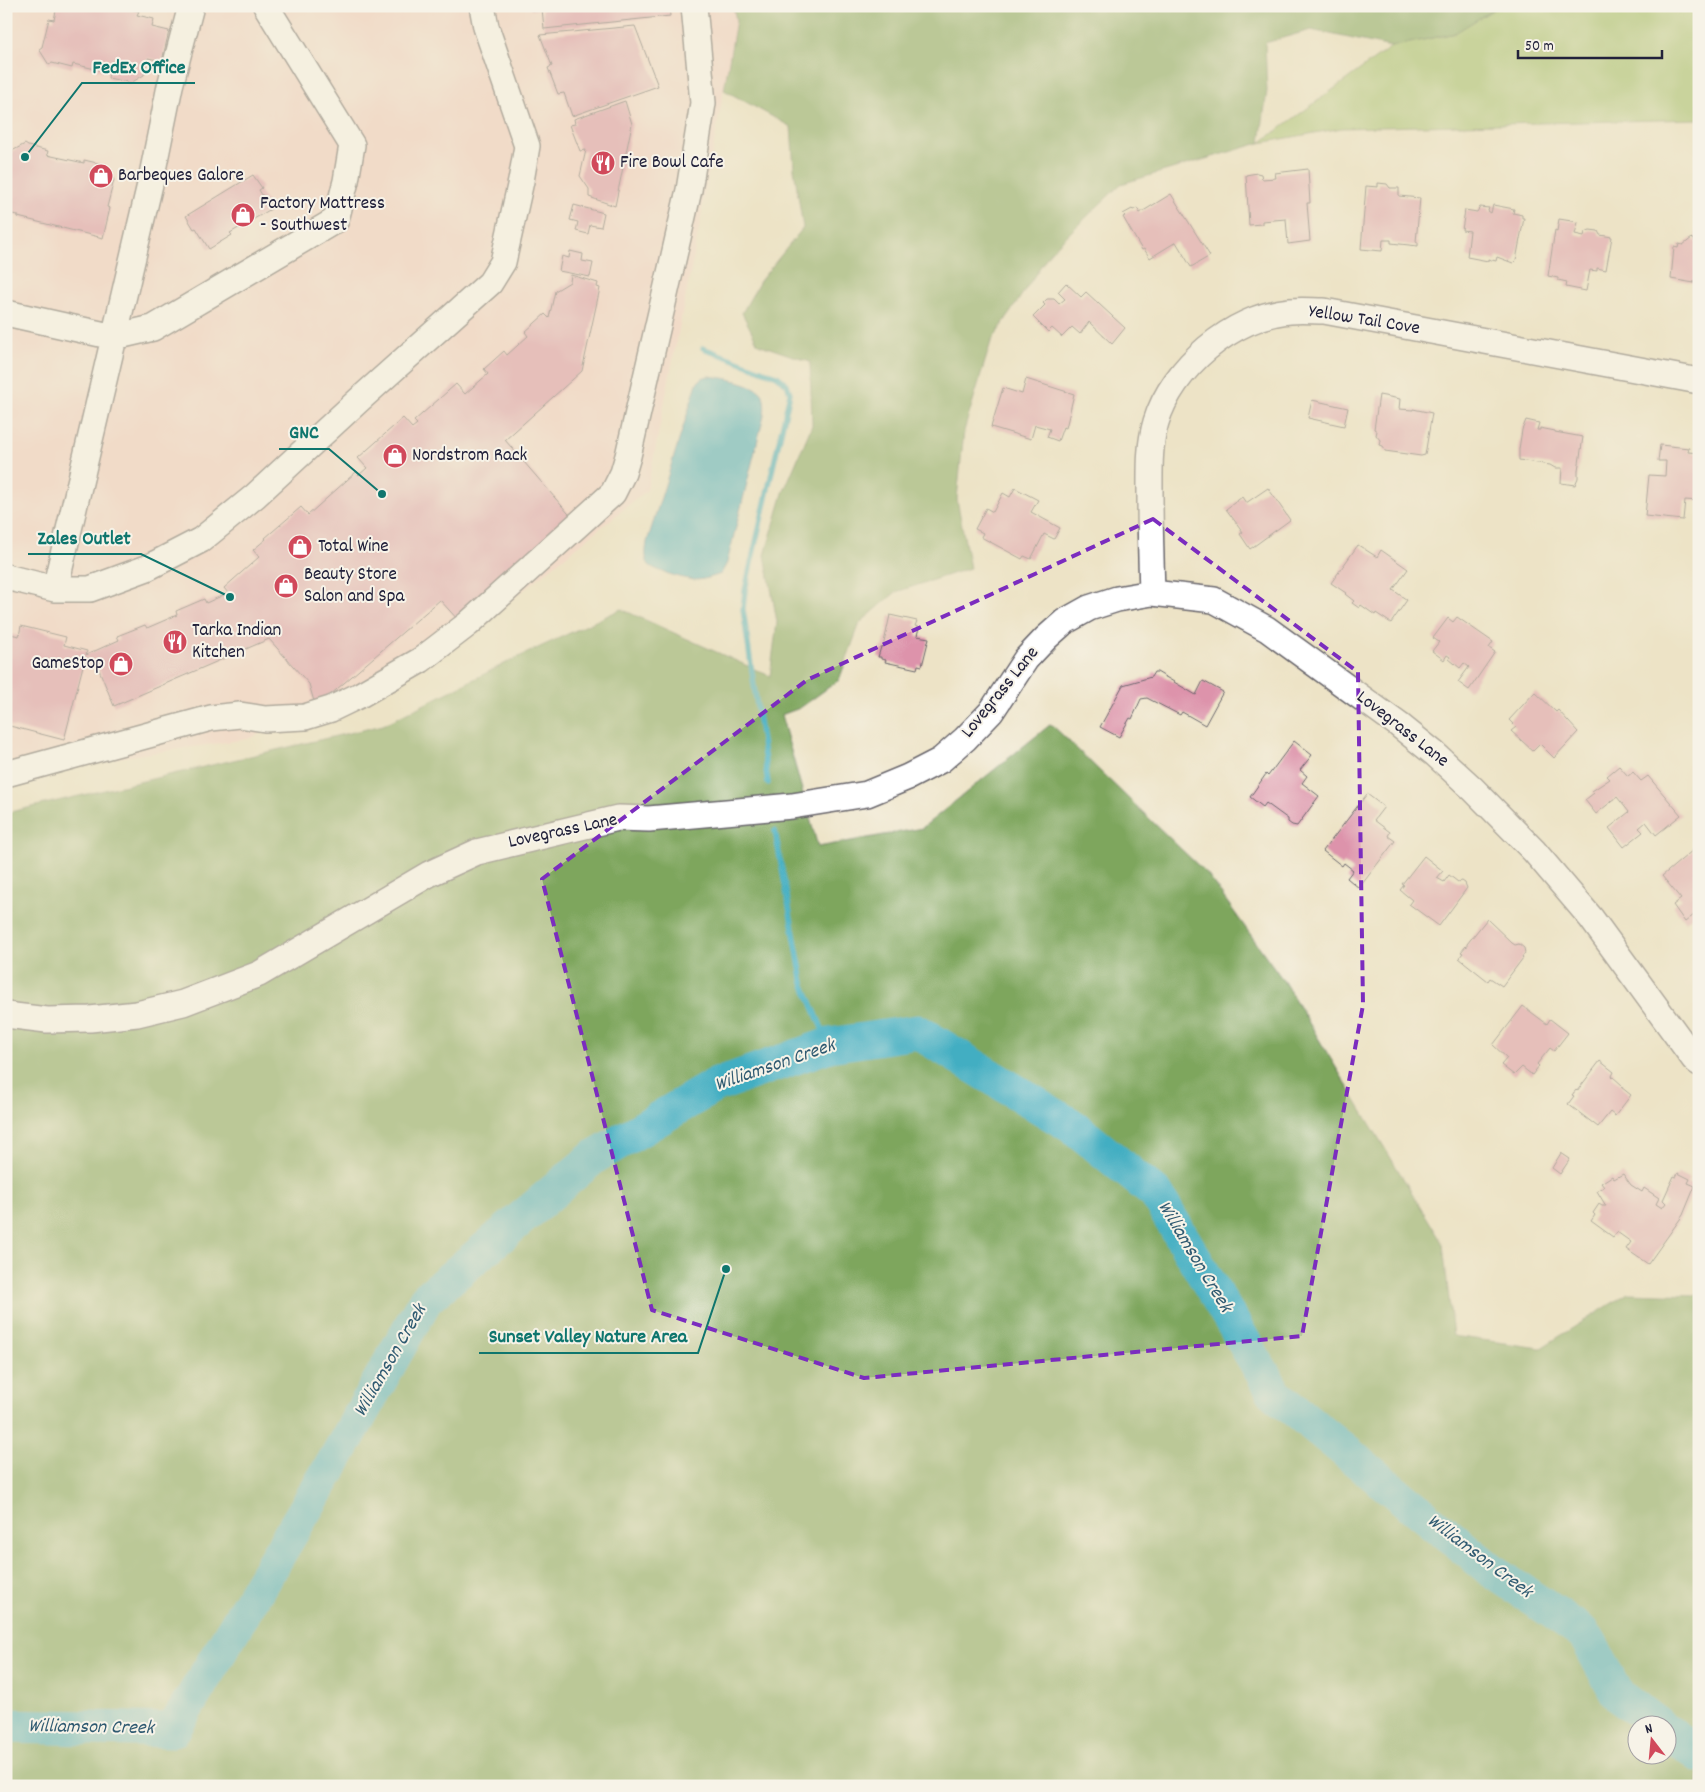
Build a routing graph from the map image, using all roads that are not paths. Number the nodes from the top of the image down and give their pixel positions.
1 (191, 6) edge
2 (266, 6) edge
3 (482, 6) edge
4 (694, 6) edge
5 (6, 313) edge
6 (114, 336) junction
7 (1699, 381) edge
8 (6, 577) edge
9 (55, 589) junction
10 (1152, 593) junction
11 (6, 774) edge
12 (6, 1015) edge
13 (1699, 1063) edge

1 - 6 street
2 - 6 street
3 - 9 street
4 - 11 street
5 - 6 street
6 - 9 street
7 - 10 street, Yellow Tail Cove
8 - 9 street
10 - 12 street, Lovegrass Lane
10 - 13 street, Lovegrass Lane

